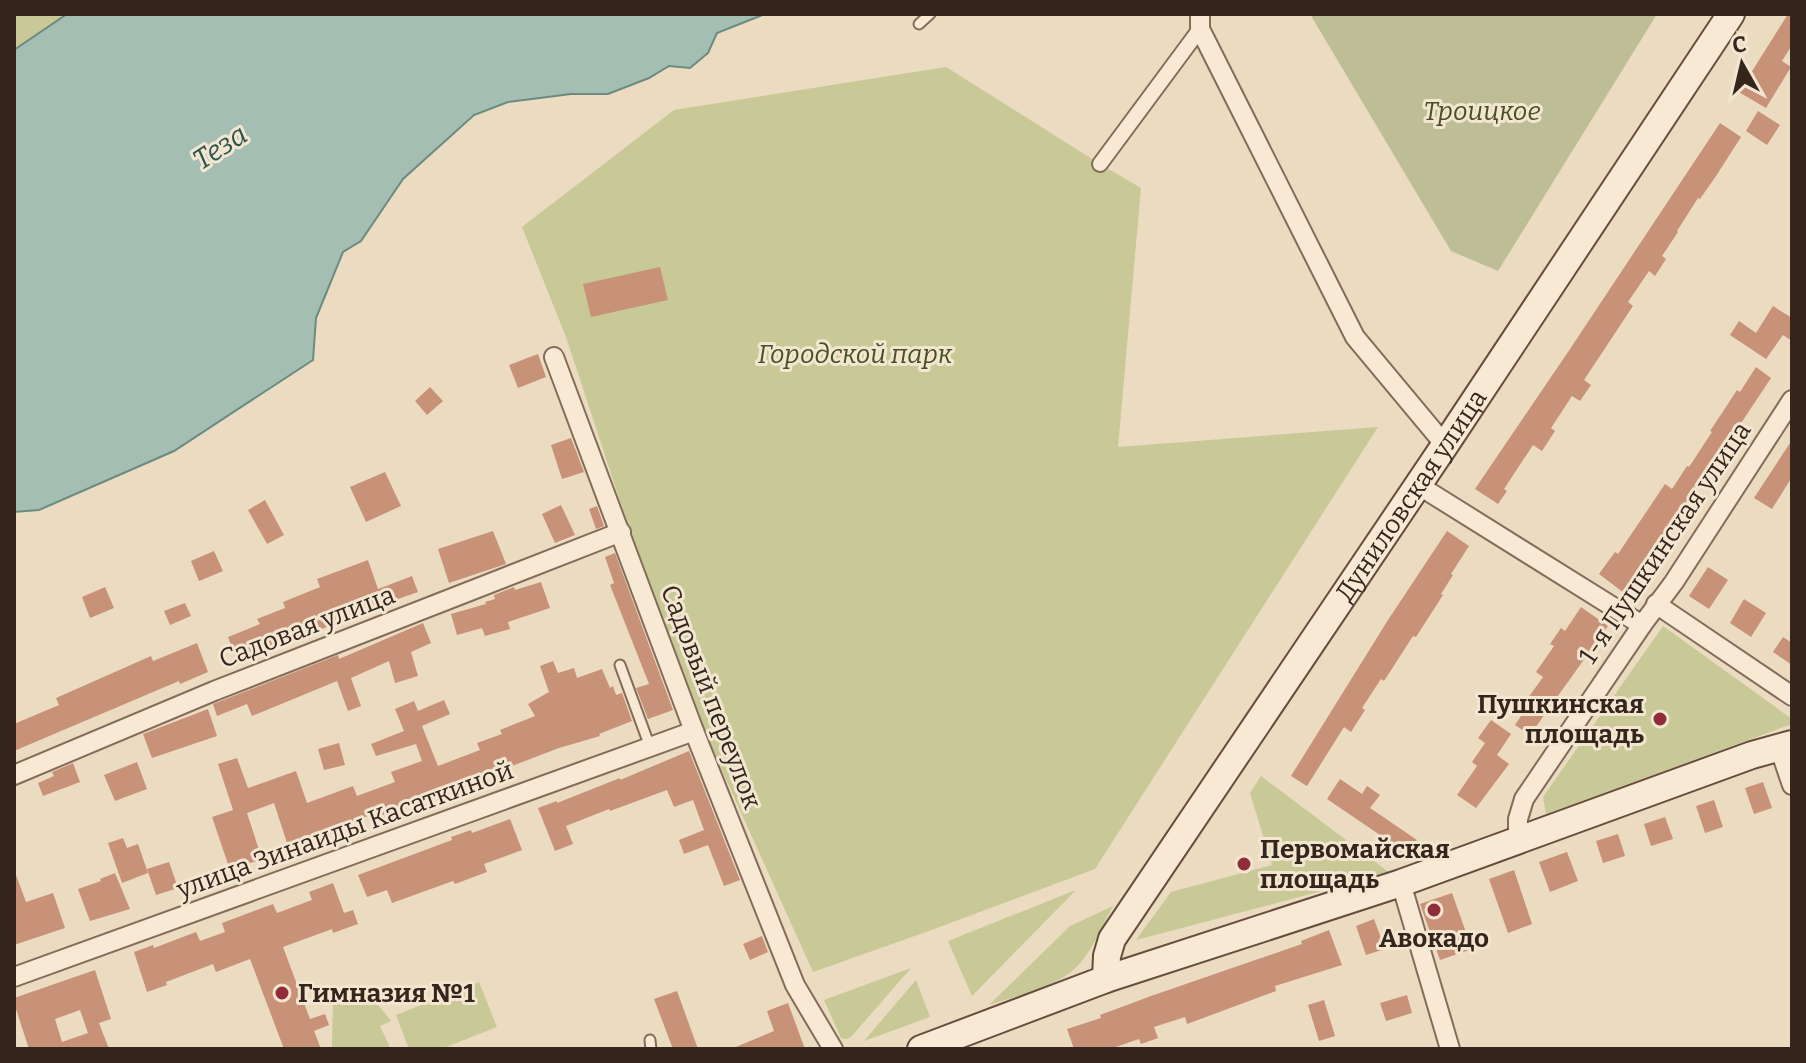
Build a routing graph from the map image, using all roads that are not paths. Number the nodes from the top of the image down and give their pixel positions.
1 (930, 14) edge
2 (1731, 14) edge
3 (1200, 21) edge
4 (919, 24) dead end
5 (1100, 164) dead end
6 (554, 357) dead end
7 (1792, 400) edge
8 (1445, 445) junction
9 (1418, 485) junction
10 (621, 532) junction
11 (1656, 604) junction
12 (1642, 625) junction
13 (620, 665) dead end
14 (1792, 696) edge
15 (694, 731) junction
16 (1785, 745) edge
17 (650, 747) junction
18 (14, 775) edge
19 (1792, 785) edge
20 (1518, 842) junction
21 (1401, 883) junction
22 (14, 977) edge
23 (1106, 979) junction
24 (833, 1049) edge
25 (921, 1049) edge
26 (1450, 1049) edge

1 - 4 lane
2 - 8 main road, Дуниловская улица
3 - 5 street
3 - 8 street
6 - 10 street, Садовый переулок
7 - 11 street, 1-я Пушкинская улица
8 - 9 main road, Дуниловская улица
9 - 12 street
9 - 23 main road, Дуниловская улица
10 - 15 street, Садовый переулок
10 - 18 street, Садовая улица
11 - 12 street, 1-я Пушкинская улица
11 - 14 street
12 - 20 street, 1-я Пушкинская улица
13 - 17 lane
15 - 17 street, улица Зинаиды Касаткиной
15 - 24 street, Садовый переулок
16 - 19 street
16 - 20 main road
17 - 22 street, улица Зинаиды Касаткиной
20 - 21 main road
21 - 23 main road
21 - 26 street
23 - 25 main road

